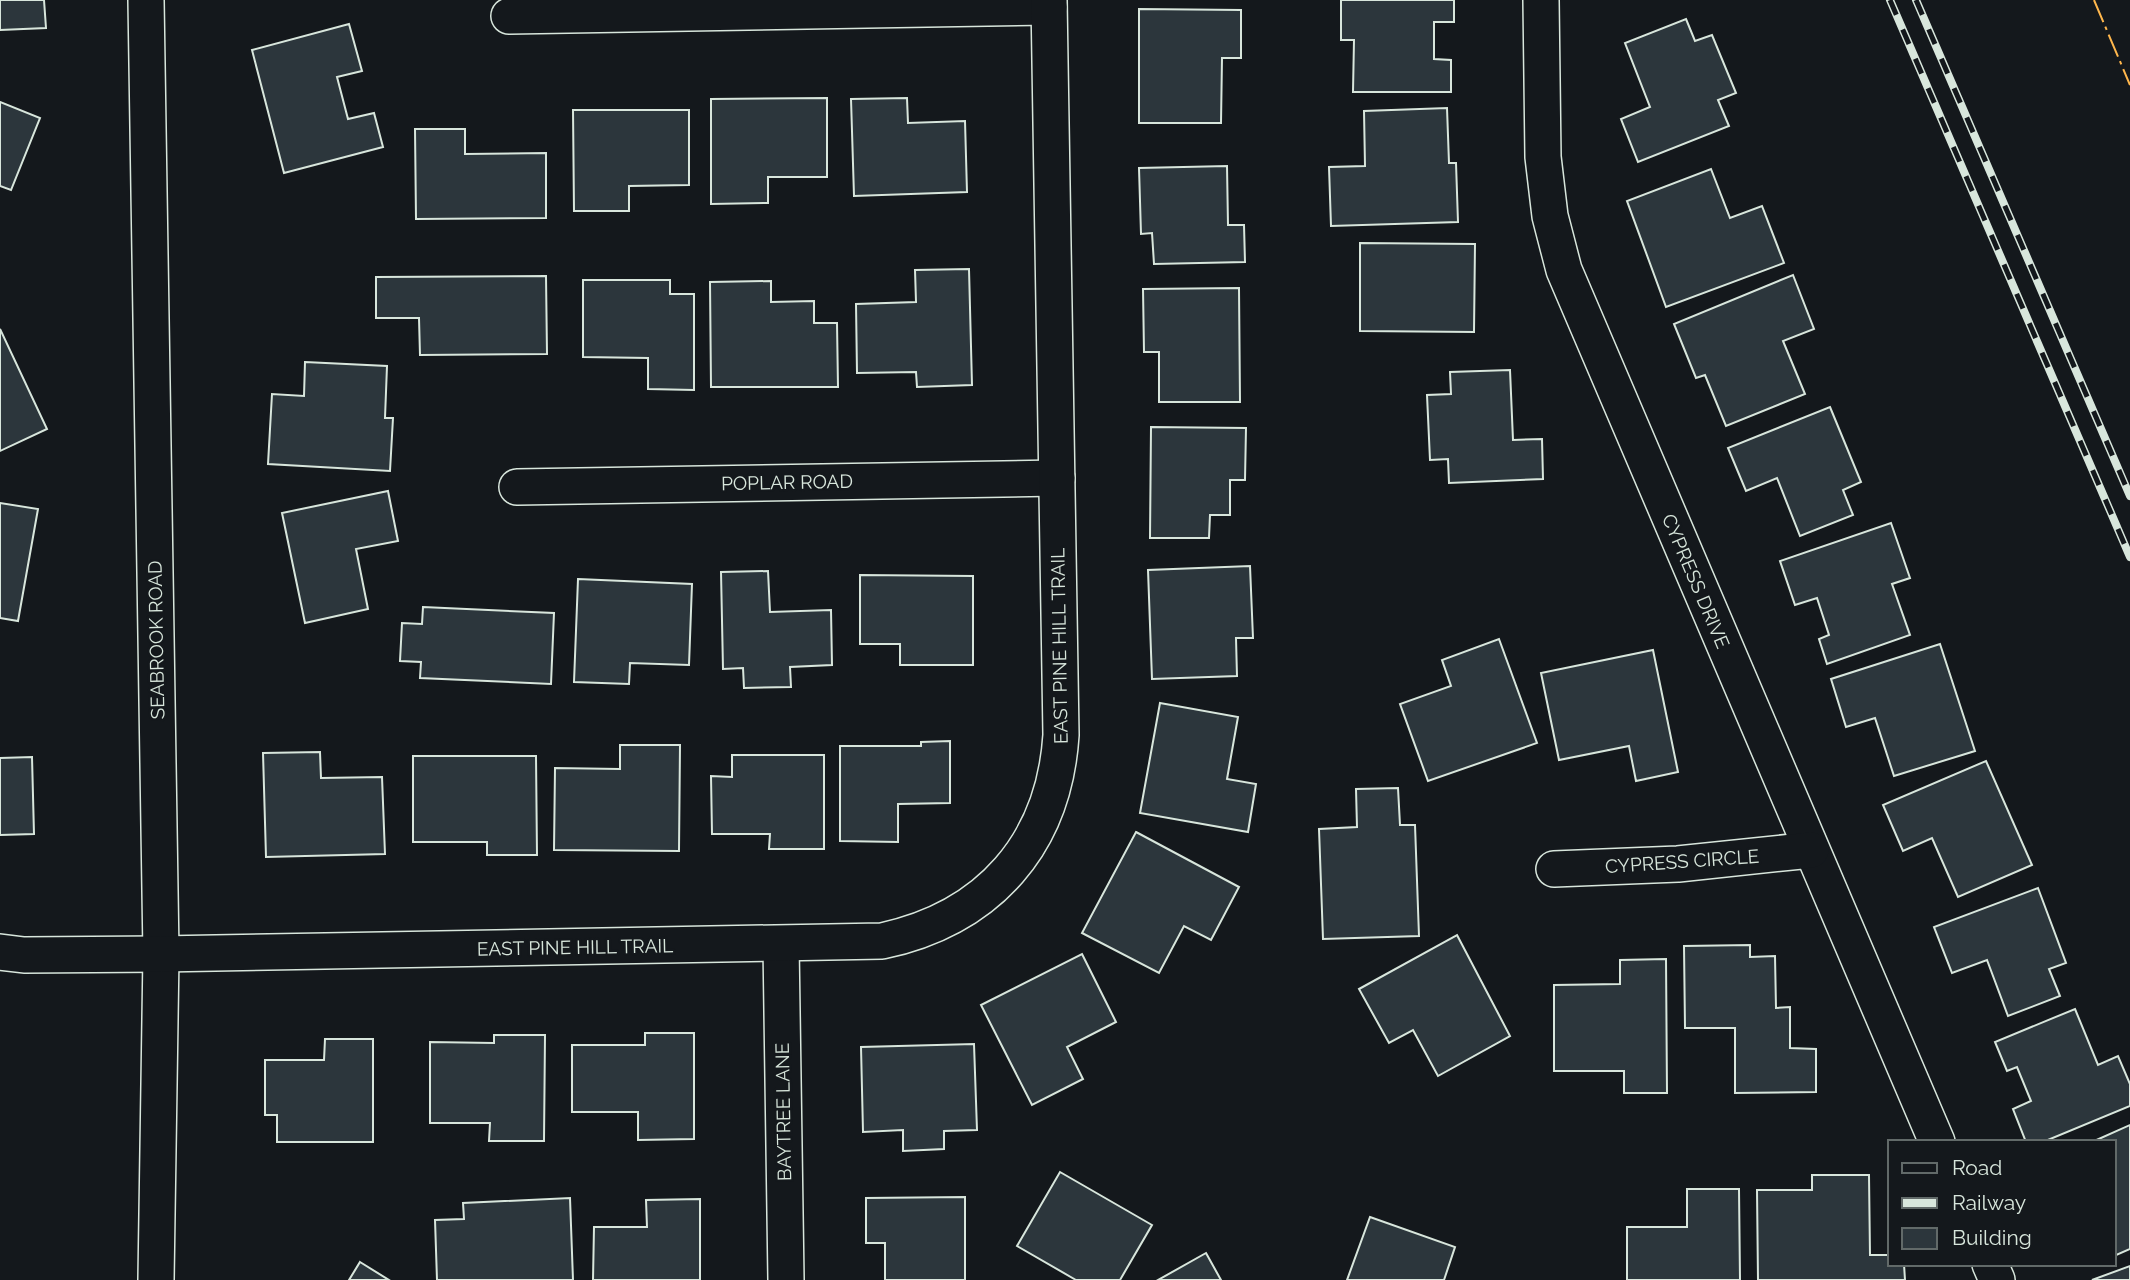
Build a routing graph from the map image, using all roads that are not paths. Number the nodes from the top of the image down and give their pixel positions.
1 (146, 0) edge
2 (1541, 0) edge
3 (1049, 4) edge
4 (509, 16) dead end
5 (1057, 478) junction
6 (517, 486) dead end
7 (1811, 850) junction
8 (1554, 869) dead end
9 (780, 944) junction
10 (0, 952) edge
11 (161, 954) junction
12 (1936, 1140) edge
13 (156, 1280) edge
14 (786, 1280) edge

1 - 11 street, SEABROOK ROAD
2 - 7 street, CYPRESS DRIVE
3 - 4 street
3 - 5 street, EAST PINE HILL TRAIL
5 - 6 street, POPLAR ROAD
5 - 9 street, EAST PINE HILL TRAIL
7 - 8 street, CYPRESS CIRCLE
7 - 12 street, CYPRESS DRIVE
9 - 11 street, EAST PINE HILL TRAIL
9 - 14 street, BAYTREE LANE
10 - 11 street, EAST PINE HILL TRAIL
11 - 13 street, SEABROOK ROAD

